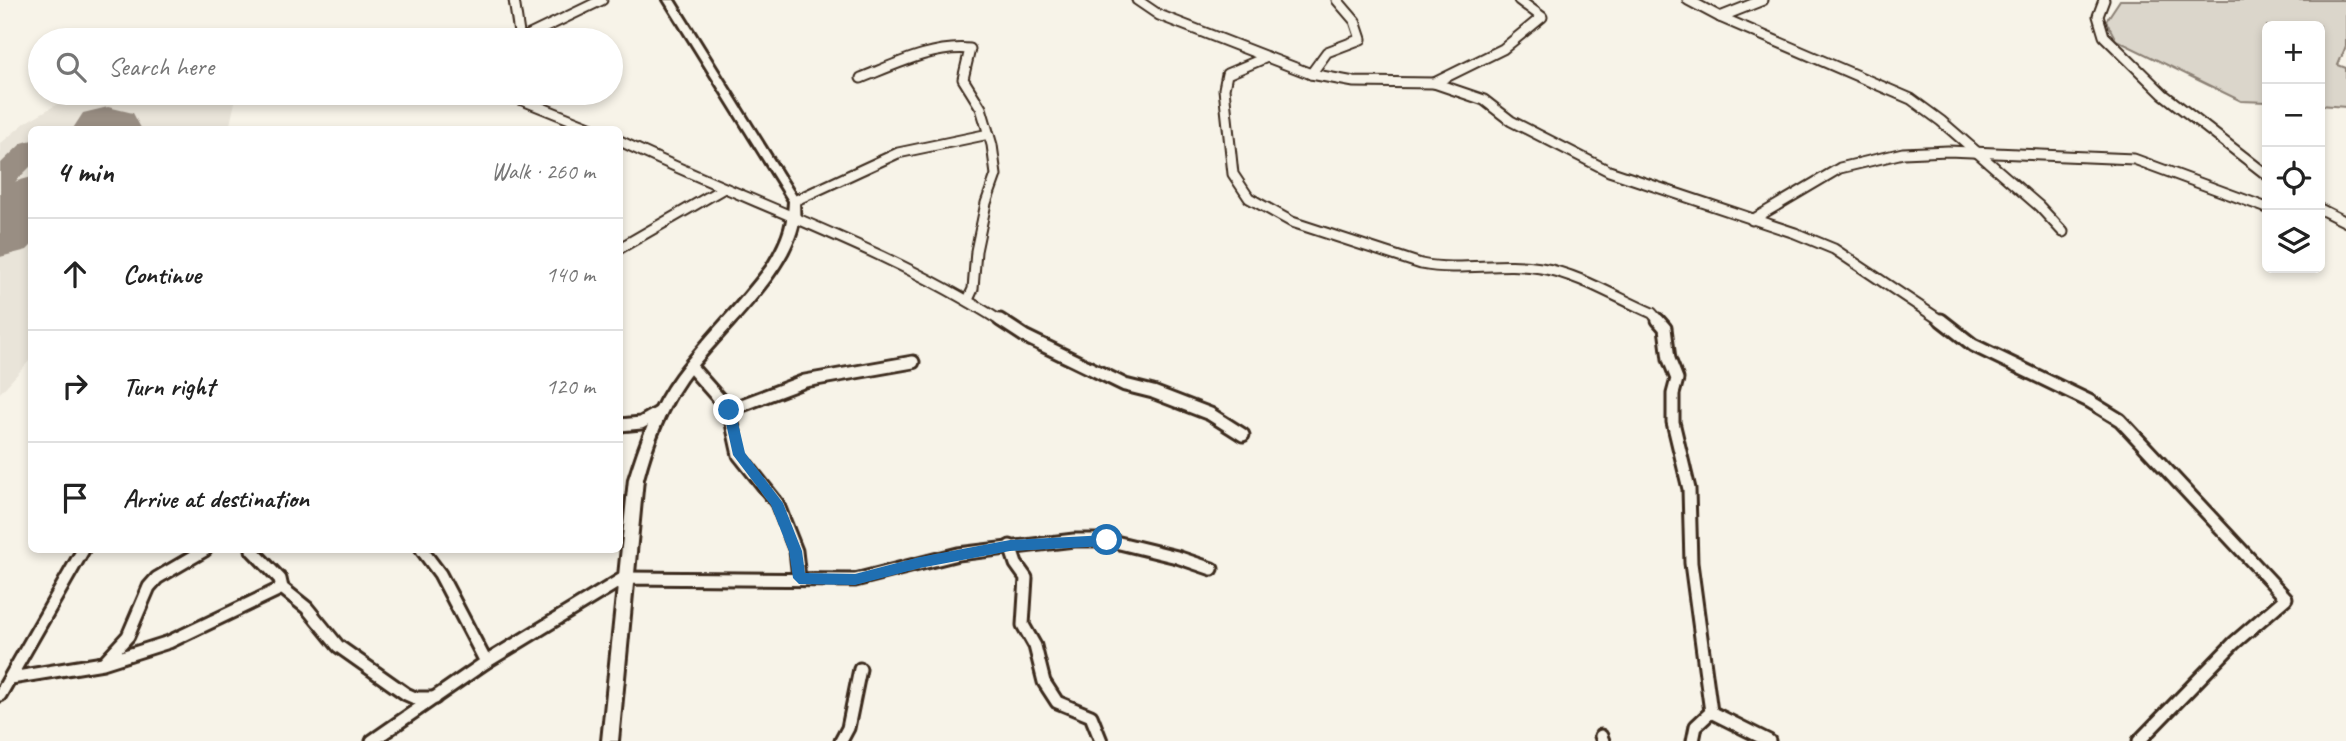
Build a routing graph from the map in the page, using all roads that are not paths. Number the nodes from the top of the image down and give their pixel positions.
1 (514, 0) edge
2 (602, 0) edge
3 (669, 0) edge
4 (1137, 0) edge
5 (1337, 0) edge
6 (1519, 0) edge
7 (1689, 0) edge
8 (1763, 0) edge
9 (2104, 0) edge
10 (1720, 18) junction
11 (518, 28) edge
12 (545, 28) edge
13 (1267, 57) junction
14 (1311, 74) junction
15 (861, 78) dead end
16 (1434, 83) junction
17 (535, 105) edge
18 (587, 126) edge
19 (989, 134) junction
20 (623, 142) edge
21 (1975, 152) junction
22 (2262, 171) edge
23 (724, 188) junction
24 (794, 201) junction
25 (2262, 206) edge
26 (2325, 213) edge
27 (797, 218) junction
28 (1752, 220) junction
29 (2346, 222) edge
30 (2063, 232) dead end
31 (623, 246) edge
32 (968, 300) junction
33 (913, 362) dead end
34 (691, 367) junction
35 (729, 410) junction
36 (660, 412) junction
37 (623, 425) edge
38 (1243, 435) dead end
39 (1010, 546) junction
40 (81, 553) edge
41 (200, 553) edge
42 (255, 553) edge
43 (424, 553) edge
44 (1212, 569) dead end
45 (624, 578) junction
46 (799, 578) junction
47 (282, 588) junction
48 (486, 662) junction
49 (103, 663) junction
50 (860, 669) dead end
51 (11, 677) junction
52 (0, 695) edge
53 (435, 698) junction
54 (1711, 712) junction
55 (372, 741) edge
56 (610, 741) edge
57 (841, 741) edge
58 (1101, 741) edge
59 (1693, 741) edge
60 (1769, 741) edge
61 (2139, 741) edge

1 - 11 street
2 - 12 street
3 - 24 street
4 - 13 street
5 - 14 street
6 - 16 street
7 - 10 street
8 - 10 street
9 - 22 street
10 - 21 street
13 - 14 street
13 - 54 street
14 - 16 street
15 - 19 street
16 - 28 street
17 - 18 street
19 - 24 street
19 - 32 street
20 - 23 street
21 - 25 street
21 - 28 street
21 - 30 street
23 - 27 street
23 - 31 street
24 - 27 street
26 - 29 street
27 - 32 street
27 - 34 street
28 - 61 street
32 - 38 street
33 - 35 street
34 - 35 street
34 - 36 street
35 - 46 street
36 - 37 street
36 - 45 street
39 - 44 street
39 - 46 street
39 - 58 street
40 - 51 street
41 - 49 street
42 - 47 street
43 - 48 street
45 - 46 street
45 - 48 street
45 - 56 street
47 - 49 street
47 - 53 street
48 - 53 street
49 - 51 street
50 - 57 street
51 - 52 street
53 - 55 street
54 - 59 street
54 - 60 street

